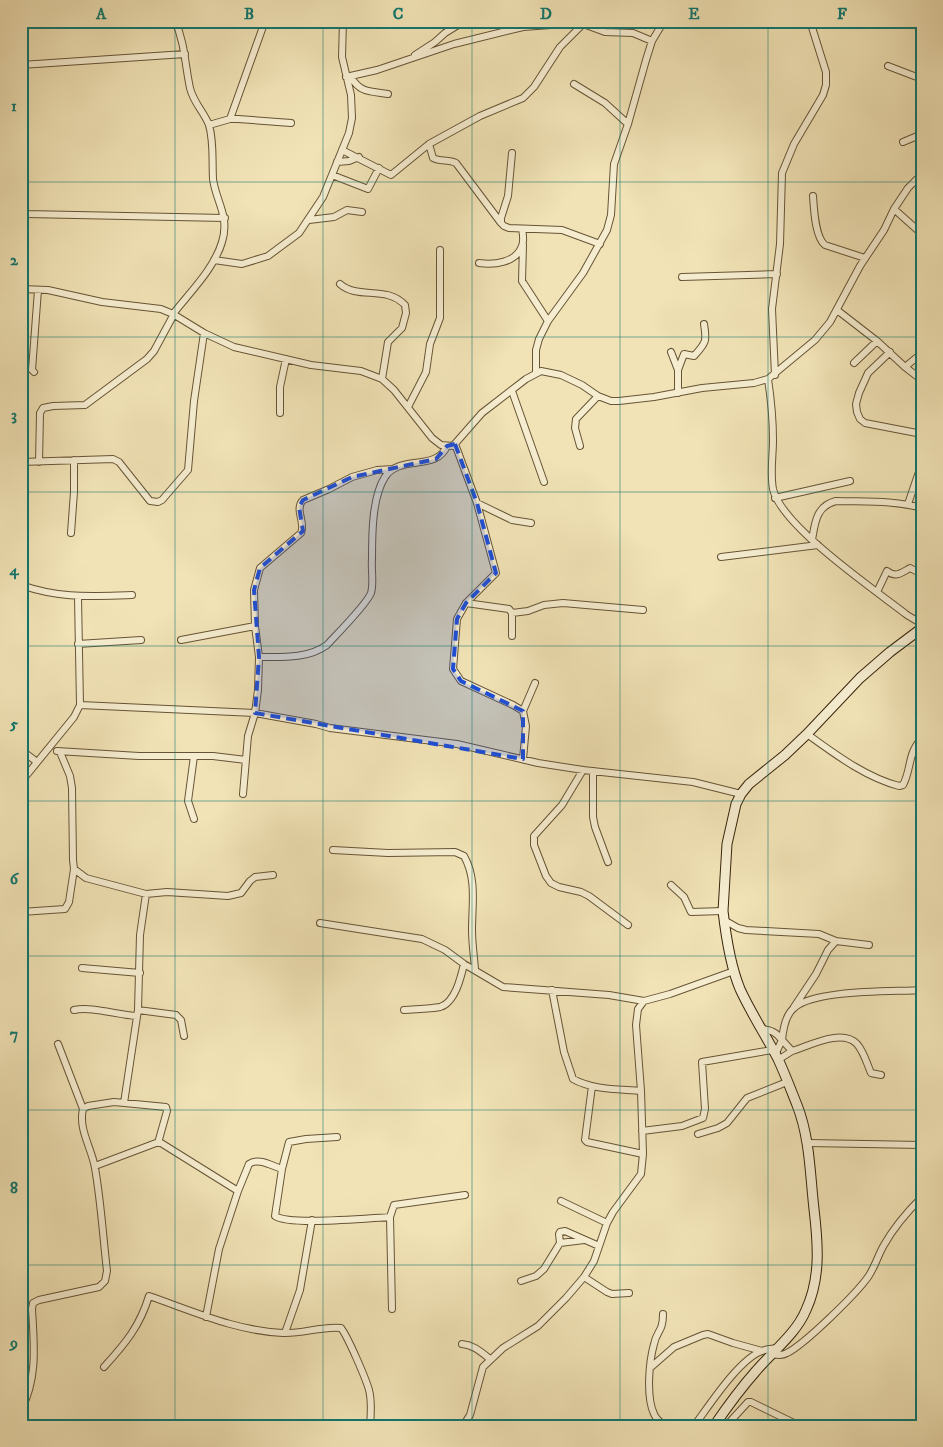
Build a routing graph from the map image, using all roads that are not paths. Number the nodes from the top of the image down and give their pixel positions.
1 (265, 21) edge
2 (343, 21) edge
3 (593, 21) edge
4 (664, 21) edge
5 (810, 21) edge
6 (176, 23) edge
7 (458, 25) dead end
8 (584, 25) junction
9 (652, 41) junction
10 (185, 54) junction
11 (405, 61) junction
12 (21, 65) edge
13 (888, 66) dead end
14 (348, 77) junction
15 (922, 79) edge
16 (574, 84) dead end
17 (388, 94) dead end
18 (230, 120) junction
19 (291, 124) dead end
20 (628, 124) junction
21 (209, 125) junction
22 (922, 134) edge
23 (903, 142) dead end
24 (429, 144) junction
25 (342, 150) junction
26 (512, 153) dead end
27 (359, 157) junction
28 (337, 162) junction
29 (379, 168) junction
30 (922, 174) edge
31 (332, 175) junction
32 (813, 196) dead end
33 (894, 209) junction
34 (21, 211) edge
35 (362, 212) dead end
36 (225, 218) junction
37 (309, 220) junction
38 (501, 223) junction
39 (522, 229) junction
40 (922, 234) edge
41 (600, 244) junction
42 (523, 245) junction
43 (440, 250) dead end
44 (865, 258) junction
45 (214, 260) junction
46 (479, 264) dead end
47 (776, 274) junction
48 (682, 277) dead end
49 (340, 284) dead end
50 (21, 289) edge
51 (38, 290) junction
52 (837, 310) junction
53 (173, 314) junction
54 (548, 321) junction
55 (704, 324) dead end
56 (204, 333) junction
57 (877, 341) junction
58 (672, 352) dead end
59 (890, 352) junction
60 (922, 353) edge
61 (286, 359) junction
62 (854, 363) dead end
63 (905, 367) junction
64 (678, 370) junction
65 (34, 372) dead end
66 (536, 373) junction
67 (775, 374) junction
68 (768, 379) junction
69 (382, 380) junction
70 (922, 380) edge
71 (512, 391) junction
72 (678, 393) junction
73 (598, 396) junction
74 (408, 407) junction
75 (280, 412) dead end
76 (922, 434) edge
77 (455, 444) junction
78 (447, 446) junction
79 (580, 446) dead end
80 (74, 460) junction
81 (21, 462) edge
82 (39, 462) junction
83 (922, 463) edge
84 (393, 469) junction
85 (850, 481) dead end
86 (544, 482) dead end
87 (775, 498) junction
88 (477, 503) junction
89 (908, 504) junction
90 (922, 508) edge
91 (531, 523) dead end
92 (71, 533) dead end
93 (815, 543) junction
94 (721, 557) dead end
95 (922, 574) edge
96 (21, 585) edge
97 (877, 592) junction
98 (132, 595) dead end
99 (78, 597) junction
100 (466, 603) junction
101 (643, 610) dead end
102 (512, 613) junction
103 (255, 626) junction
104 (922, 626) edge
105 (512, 636) dead end
106 (140, 640) dead end
107 (181, 640) dead end
108 (78, 644) junction
109 (259, 657) junction
110 (534, 683) dead end
111 (80, 705) junction
112 (523, 711) junction
113 (255, 713) junction
114 (807, 734) junction
115 (922, 738) edge
116 (21, 750) edge
117 (48, 750) junction
118 (60, 752) junction
119 (194, 756) junction
120 (523, 759) junction
121 (246, 760) junction
122 (37, 762) junction
123 (583, 770) junction
124 (592, 771) junction
125 (21, 782) edge
126 (244, 794) dead end
127 (741, 794) junction
128 (194, 819) dead end
129 (333, 850) dead end
130 (608, 862) dead end
131 (74, 869) junction
132 (273, 875) dead end
133 (671, 885) dead end
134 (146, 894) junction
135 (21, 912) edge
136 (723, 916) junction
137 (320, 923) dead end
138 (628, 925) dead end
139 (836, 941) junction
140 (869, 945) dead end
141 (464, 964) junction
142 (82, 968) dead end
143 (475, 969) junction
144 (734, 971) junction
145 (140, 973) junction
146 (552, 990) junction
147 (922, 990) edge
148 (644, 1001) junction
149 (793, 1008) junction
150 (74, 1010) dead end
151 (404, 1010) dead end
152 (137, 1013) junction
153 (761, 1029) junction
154 (184, 1036) dead end
155 (782, 1040) junction
156 (58, 1044) dead end
157 (792, 1051) junction
158 (775, 1055) junction
159 (881, 1075) dead end
160 (787, 1082) junction
161 (592, 1086) junction
162 (641, 1091) junction
163 (124, 1103) junction
164 (83, 1109) junction
165 (642, 1131) junction
166 (698, 1134) dead end
167 (337, 1137) dead end
168 (158, 1143) junction
169 (808, 1143) junction
170 (922, 1144) edge
171 (643, 1154) junction
172 (95, 1166) junction
173 (282, 1169) junction
174 (238, 1190) junction
175 (465, 1195) dead end
176 (922, 1197) edge
177 (561, 1201) dead end
178 (390, 1217) junction
179 (312, 1220) junction
180 (607, 1223) junction
181 (585, 1240) junction
182 (560, 1243) junction
183 (599, 1246) junction
184 (584, 1277) junction
185 (521, 1281) dead end
186 (629, 1293) dead end
187 (392, 1309) dead end
188 (663, 1314) dead end
189 (206, 1317) junction
190 (285, 1334) junction
191 (462, 1344) dead end
192 (762, 1351) junction
193 (774, 1351) junction
194 (490, 1359) junction
195 (104, 1367) dead end
196 (650, 1368) junction
197 (21, 1410) edge
198 (370, 1426) edge
199 (463, 1426) edge
200 (665, 1426) edge
201 (694, 1426) edge
202 (714, 1426) edge
203 (726, 1426) edge
204 (800, 1426) edge

1 - 18 street
2 - 14 street
3 - 8 street
4 - 9 street
5 - 47 street
6 - 10 street
7 - 11 street
8 - 9 street
8 - 11 street
8 - 24 street
9 - 20 street
10 - 12 street
10 - 21 street
11 - 14 street
13 - 15 street
14 - 17 street
14 - 25 street
16 - 20 street
18 - 19 street
18 - 21 street
20 - 41 street
21 - 36 street
22 - 23 street
24 - 29 street
24 - 38 street
25 - 27 street
25 - 28 street
26 - 38 street
27 - 28 street
27 - 29 street
28 - 31 street
29 - 31 street
30 - 33 street
31 - 37 street
32 - 44 street
33 - 40 street
33 - 44 street
34 - 36 street
35 - 37 street
36 - 45 street
37 - 45 street
38 - 39 street
39 - 41 street
39 - 42 street
41 - 54 street
42 - 46 street
42 - 54 street
43 - 74 street
44 - 52 street
45 - 53 street
47 - 48 street
47 - 67 street
49 - 69 street
50 - 51 street
51 - 53 street
51 - 65 street
52 - 57 street
52 - 67 street
53 - 56 street
53 - 82 street
54 - 66 street
55 - 64 street
56 - 61 street
56 - 80 street
57 - 59 street
57 - 62 street
58 - 64 street
59 - 63 street
59 - 76 street
60 - 63 street
61 - 69 street
61 - 75 street
63 - 70 street
64 - 72 street
66 - 71 street
66 - 73 street
67 - 68 street
68 - 72 street
68 - 87 street
69 - 74 street
71 - 77 street
71 - 86 street
72 - 73 street
73 - 79 street
74 - 78 street
77 - 78 street
77 - 88 street
78 - 84 street
80 - 82 street
80 - 92 street
81 - 82 street
83 - 89 street
84 - 103 street
84 - 109 street
85 - 87 street
87 - 93 street
88 - 91 street
88 - 100 street
89 - 90 street
89 - 93 street
93 - 94 street
93 - 97 street
95 - 97 street
96 - 99 street
97 - 104 street
98 - 99 street
99 - 108 street
100 - 102 street
100 - 112 street
101 - 102 street
102 - 105 street
103 - 107 street
103 - 109 street
104 - 114 street
106 - 108 street
108 - 111 street
109 - 113 street
110 - 112 street
111 - 113 street
111 - 117 street
112 - 120 street
113 - 120 street
113 - 121 street
114 - 115 street
114 - 127 street
116 - 122 street
117 - 118 street
117 - 122 street
118 - 119 street
118 - 131 street
119 - 121 street
119 - 128 street
120 - 123 street
121 - 126 street
122 - 125 street
123 - 124 street
123 - 138 street
124 - 127 street
124 - 130 street
127 - 136 street
129 - 143 street
131 - 134 street
131 - 135 street
132 - 134 street
133 - 136 street
134 - 145 street
136 - 139 street
136 - 144 street
137 - 141 street
139 - 140 street
139 - 149 street
141 - 143 street
141 - 151 street
142 - 145 street
143 - 146 street
144 - 148 street
144 - 153 street
145 - 152 street
146 - 148 street
146 - 161 street
147 - 149 street
148 - 162 street
149 - 155 street
150 - 152 street
152 - 154 street
152 - 163 street
153 - 155 street
153 - 158 street
155 - 157 street
155 - 158 street
156 - 164 street
157 - 158 street
157 - 159 street
158 - 160 street
158 - 165 street
160 - 166 street
160 - 169 street
161 - 162 street
161 - 171 street
162 - 165 street
163 - 164 street
163 - 168 street
164 - 172 street
165 - 171 street
167 - 173 street
168 - 172 street
168 - 174 street
169 - 170 street
169 - 193 street
171 - 180 street
172 - 197 street
173 - 174 street
173 - 179 street
174 - 189 street
175 - 178 street
176 - 193 street
177 - 180 street
178 - 179 street
178 - 187 street
179 - 190 street
180 - 183 street
181 - 182 street
181 - 182 street
181 - 183 street
182 - 185 street
183 - 184 street
184 - 186 street
184 - 194 street
188 - 196 street
189 - 190 street
189 - 195 street
190 - 198 street
191 - 194 street
192 - 193 street
192 - 196 street
192 - 201 street
193 - 202 street
194 - 199 street
196 - 200 street
203 - 204 street

